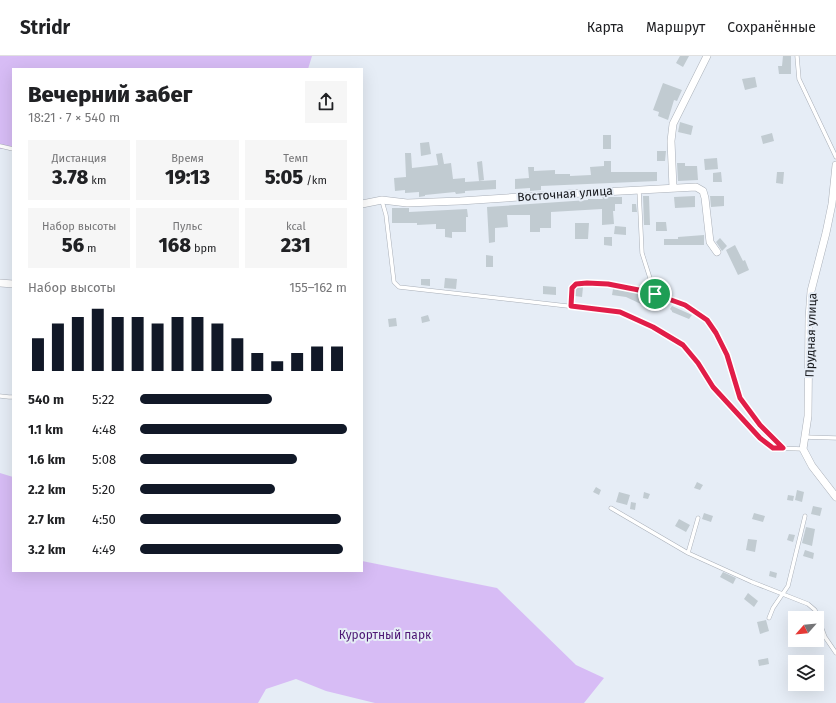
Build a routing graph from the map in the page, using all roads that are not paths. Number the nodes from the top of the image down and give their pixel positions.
1 (707, 56) edge
2 (796, 56) edge
3 (0, 146) edge
4 (12, 149) edge
5 (836, 157) edge
6 (836, 164) edge
7 (673, 188) junction
8 (639, 190) junction
9 (382, 200) junction
10 (363, 204) edge
11 (717, 252) dead end
12 (0, 283) edge
13 (12, 284) edge
14 (655, 294) junction
15 (571, 306) junction
16 (0, 396) edge
17 (12, 396) edge
18 (804, 437) junction
19 (836, 438) edge
20 (783, 448) junction
21 (803, 449) junction
22 (836, 497) edge
23 (611, 508) dead end
24 (805, 516) dead end
25 (698, 518) dead end
26 (688, 553) junction
27 (784, 593) junction
28 (769, 618) dead end
29 (836, 653) edge

1 - 7 street
2 - 5 lane
3 - 4 lane
6 - 18 street, Прудная улица
7 - 8 street, Восточная улица
7 - 11 street, Восточная улица
8 - 9 street, Восточная улица
8 - 14 lane
9 - 10 street, Восточная улица
9 - 15 lane
12 - 13 street
14 - 15 lane
14 - 20 lane
15 - 20 lane
16 - 17 lane
18 - 19 lane
18 - 21 street, Прудная улица
20 - 21 lane
21 - 22 street
23 - 26 lane
24 - 27 lane
25 - 26 lane
26 - 27 lane
27 - 28 lane
27 - 29 lane

